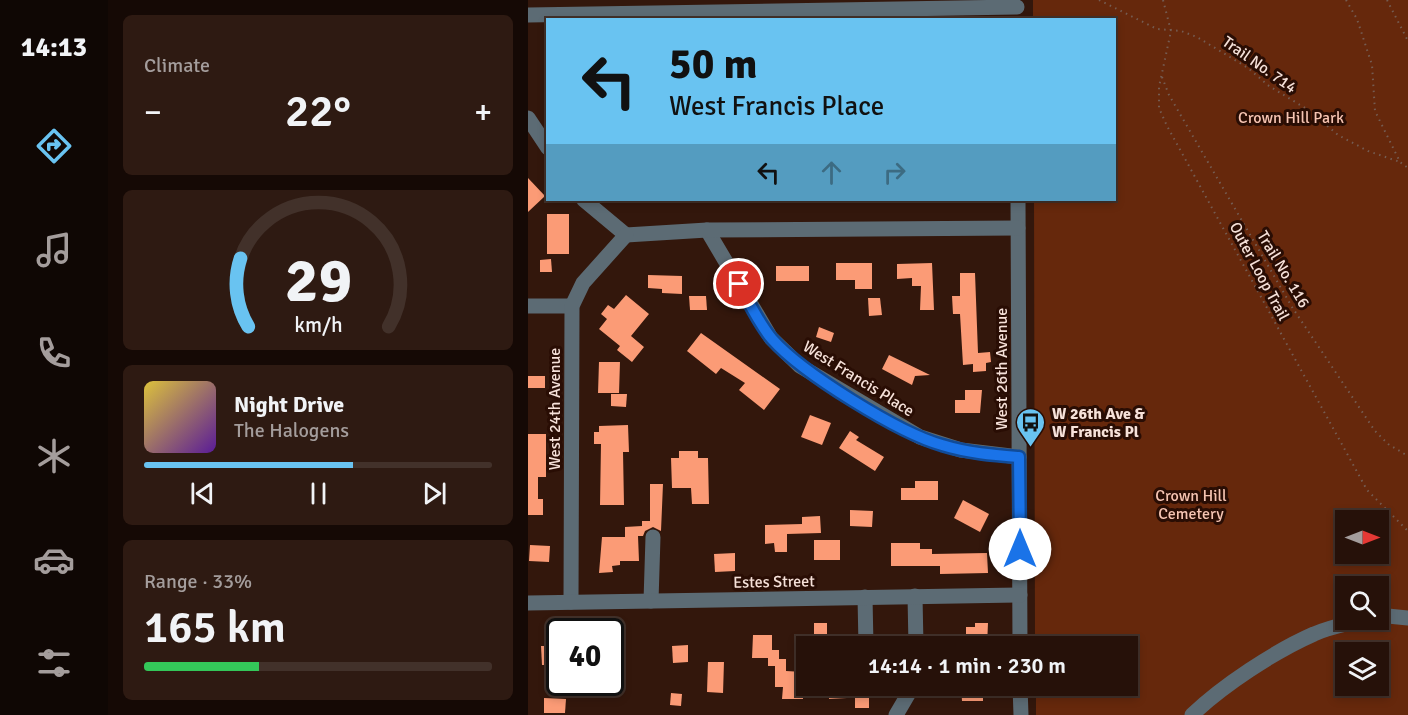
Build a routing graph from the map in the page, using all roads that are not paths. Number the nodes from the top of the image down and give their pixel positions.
1 (1017, 9) edge
2 (528, 15) edge
3 (528, 118) edge
4 (546, 145) edge
5 (585, 201) edge
6 (1018, 201) edge
7 (1018, 228) junction
8 (707, 230) junction
9 (626, 235) junction
10 (528, 306) edge
11 (572, 306) junction
12 (1019, 457) junction
13 (652, 537) dead end
14 (1020, 595) junction
15 (915, 596) junction
16 (865, 597) junction
17 (651, 601) junction
18 (571, 602) junction
19 (528, 603) edge
20 (1389, 616) edge
21 (1408, 618) edge
22 (1335, 628) edge
23 (866, 636) edge
24 (916, 636) edge
25 (1020, 636) edge
26 (907, 696) edge
27 (1020, 696) edge
28 (896, 715) edge
29 (1021, 715) edge
30 (1192, 715) edge

1 - 2 street
3 - 4 street
5 - 9 street
6 - 7 street, West 26th Avenue
7 - 8 street
7 - 12 street, West 26th Avenue
8 - 9 street
8 - 12 street, West Francis Place
9 - 11 street, West 24th Avenue
10 - 11 street
11 - 18 street, West 24th Avenue
12 - 14 street, West 26th Avenue
13 - 17 street
14 - 15 street, Estes Street
14 - 25 street, West 26th Avenue
15 - 16 street, Estes Street
15 - 24 street
16 - 17 street, Estes Street
16 - 23 street
17 - 18 street, Estes Street
18 - 19 street, Estes Street
20 - 21 street
22 - 30 street
26 - 28 street
27 - 29 street

